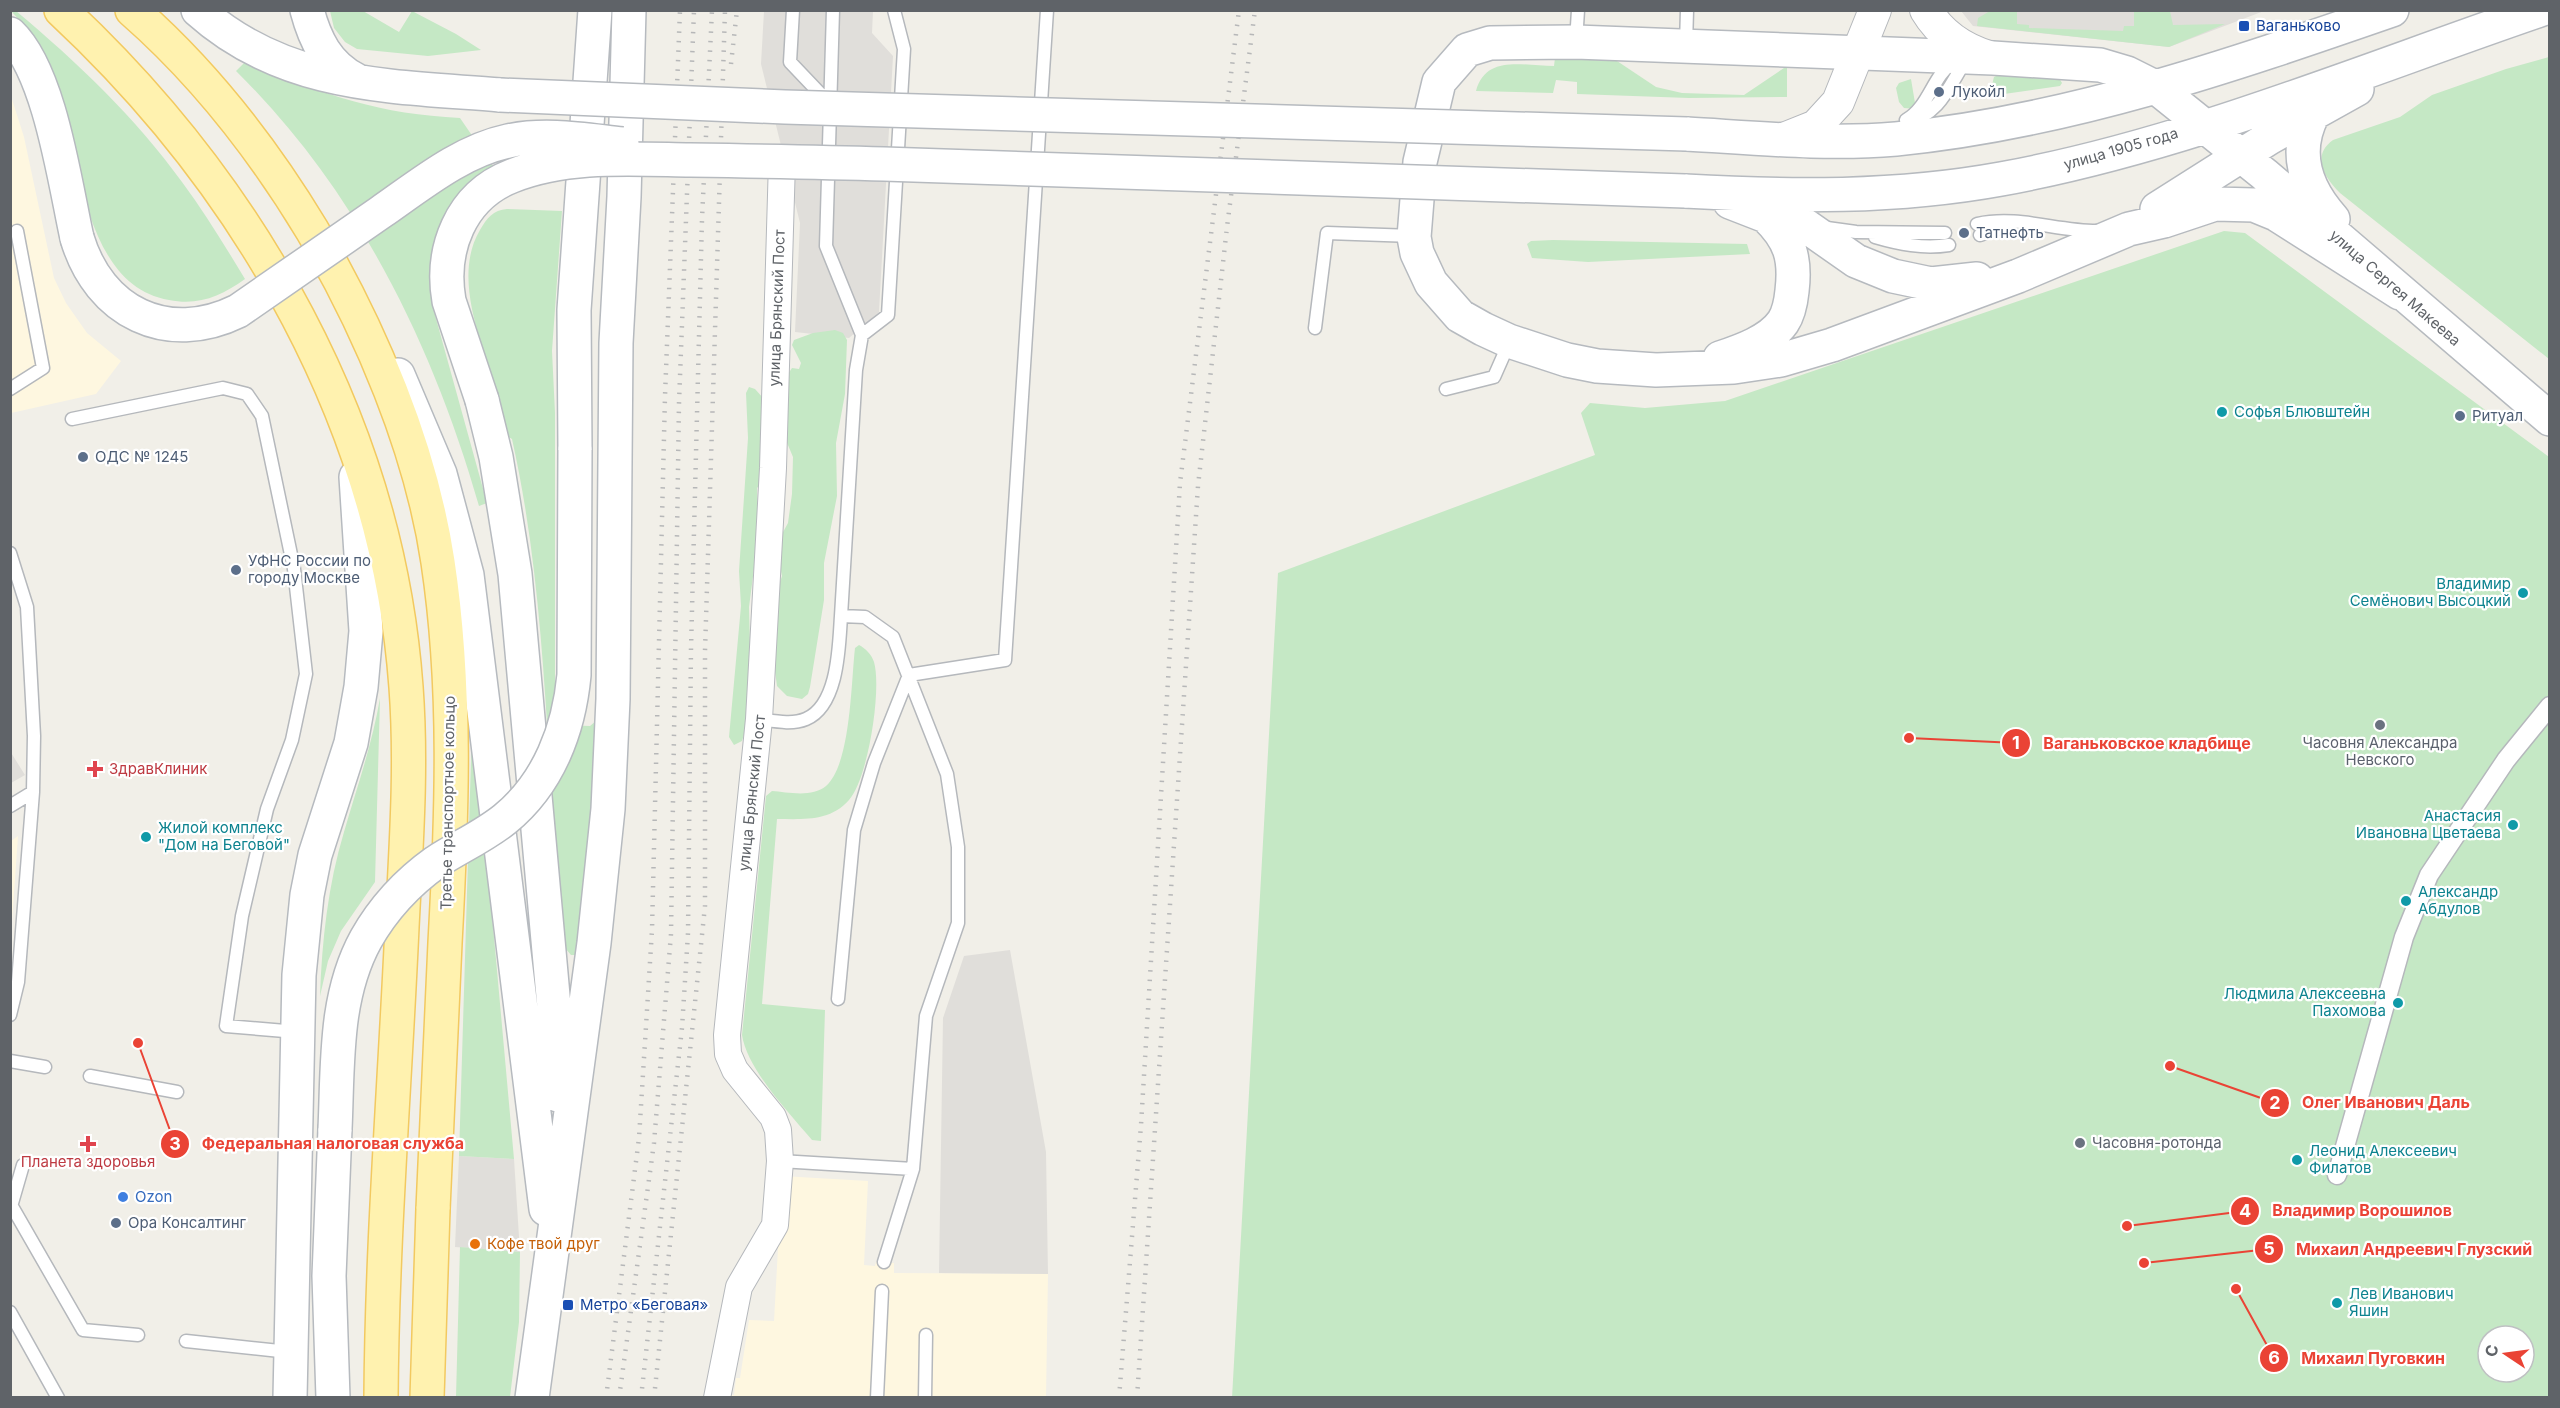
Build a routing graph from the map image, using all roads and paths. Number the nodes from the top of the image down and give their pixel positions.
1 (61, 10) edge
2 (132, 10) edge
3 (198, 10) edge
4 (307, 10) edge
5 (595, 10) edge
6 (629, 10) edge
7 (793, 10) edge
8 (833, 10) edge
9 (894, 10) edge
10 (1047, 10) edge
11 (1687, 10) edge
12 (1875, 10) edge
13 (1926, 10) edge
14 (2392, 10) edge
15 (2540, 10) edge
16 (1577, 26) edge
17 (10, 34) edge
18 (2442, 44) junction
19 (1686, 47) junction
20 (1858, 53) junction
21 (1980, 58) junction
22 (365, 85) junction
23 (2157, 88) junction
24 (830, 104) junction
25 (2313, 114) junction
26 (2204, 126) junction
27 (1781, 140) junction
28 (1863, 140) junction
29 (2241, 155) junction
30 (782, 161) junction
31 (1685, 191) junction
32 (1766, 216) junction
33 (1806, 226) junction
34 (1978, 229) dead end
35 (2129, 229) junction
36 (17, 231) dead end
37 (1414, 237) junction
38 (1947, 239) dead end
39 (335, 269) junction
40 (2018, 276) junction
41 (2400, 293) junction
42 (1315, 328) dead end
43 (862, 335) junction
44 (1509, 341) junction
45 (1683, 369) junction
46 (1446, 389) dead end
47 (10, 390) edge
48 (72, 419) dead end
49 (2550, 419) edge
50 (354, 442) junction
51 (10, 553) edge
52 (841, 616) junction
53 (909, 675) junction
54 (2550, 706) edge
55 (759, 719) junction
56 (33, 792) junction
57 (12, 802) edge
58 (838, 999) dead end
59 (10, 1015) edge
60 (297, 1032) junction
61 (10, 1061) edge
62 (45, 1067) dead end
63 (90, 1076) dead end
64 (177, 1092) dead end
65 (780, 1161) junction
66 (23, 1165) dead end
67 (913, 1169) junction
68 (2337, 1175) dead end
69 (11, 1203) edge
70 (555, 1234) junction
71 (884, 1262) dead end
72 (882, 1291) dead end
73 (546, 1301) junction
74 (10, 1312) edge
75 (138, 1335) dead end
76 (926, 1335) dead end
77 (186, 1341) dead end
78 (290, 1352) junction
79 (58, 1398) edge
80 (290, 1398) edge
81 (333, 1398) edge
82 (381, 1398) edge
83 (427, 1398) edge
84 (532, 1398) edge
85 (717, 1398) edge
86 (877, 1398) edge
87 (925, 1398) edge

1 - 50 main road
2 - 39 main road, Третье транспортное кольцо
3 - 22 main road
4 - 22 main road
5 - 81 main road, bridge
6 - 70 main road
7 - 24 lane
8 - 24 lane
9 - 43 lane
10 - 53 lane
11 - 19 lane
12 - 20 street
13 - 21 street
14 - 23 main road
15 - 18 main road, улица 1905 года
16 - 19 main road, улица Сергея Макеева
16 - 37 main road, улица Сергея Макеева
17 - 30 main road, bridge
18 - 25 main road
18 - 26 main road, улица 1905 года
19 - 20 main road, улица Сергея Макеева
20 - 21 main road, улица Сергея Макеева
20 - 27 street
21 - 23 main road, улица Сергея Макеева
21 - 28 lane
22 - 27 main road, bridge
23 - 26 main road, улица Сергея Макеева
23 - 28 main road
24 - 43 lane
25 - 29 main road
25 - 41 main road
26 - 29 main road, улица Сергея Макеева
26 - 31 main road, улица 1905 года
27 - 28 main road
29 - 35 main road
29 - 41 main road, улица Сергея Макеева
30 - 31 main road, bridge
30 - 55 street, улица Брянский Пост
30 - 70 main road, bridge
31 - 32 main road
32 - 33 main road
32 - 45 main road
33 - 38 lane
33 - 40 main road
34 - 35 lane
35 - 40 main road
35 - 41 main road
36 - 47 lane
37 - 42 lane
37 - 44 main road
39 - 73 main road
39 - 83 main road, Третье транспортное кольцо, bridge
40 - 45 main road
41 - 49 main road, улица Сергея Макеева
43 - 52 lane
44 - 45 main road
44 - 46 lane
48 - 60 lane
50 - 60 main road
50 - 82 main road
51 - 56 lane
52 - 53 lane
52 - 55 lane
53 - 58 lane
53 - 67 lane
54 - 68 street
55 - 65 street, улица Брянский Пост
56 - 57 lane
56 - 59 lane
60 - 78 main road
61 - 62 lane
63 - 64 lane
65 - 67 lane
65 - 85 street, улица Брянский Пост
66 - 69 lane
67 - 71 lane
69 - 75 lane
70 - 73 main road
72 - 86 lane
73 - 84 main road
74 - 79 lane
76 - 87 lane
77 - 78 lane
78 - 80 main road

